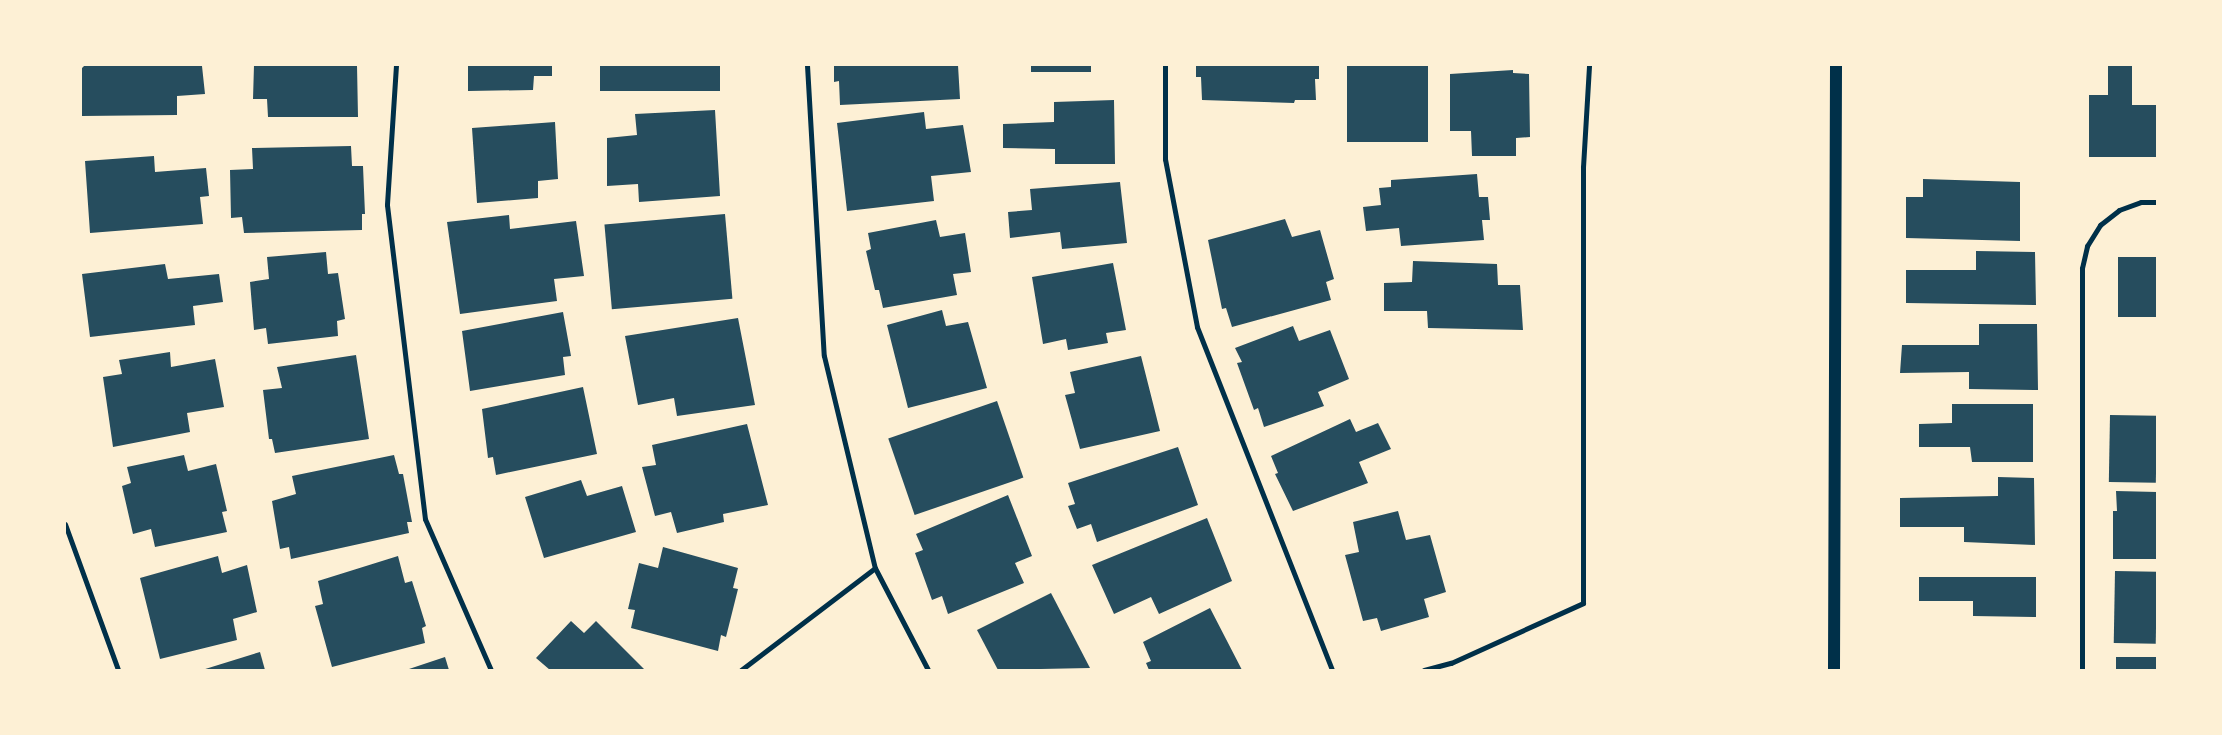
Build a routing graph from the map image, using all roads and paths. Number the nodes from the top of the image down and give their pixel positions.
1 (396, 65) edge
2 (807, 65) edge
3 (1166, 65) edge
4 (1588, 65) edge
5 (1836, 65) edge
6 (2157, 202) edge
7 (65, 524) edge
8 (875, 568) junction
9 (118, 670) edge
10 (491, 670) edge
11 (741, 670) edge
12 (928, 670) edge
13 (1332, 670) edge
14 (1424, 670) edge
15 (1834, 670) edge
16 (2082, 670) edge

1 - 10 lane
2 - 8 lane
3 - 13 lane
4 - 14 lane
5 - 15 street
6 - 16 lane
7 - 9 lane
8 - 11 lane
8 - 12 lane

